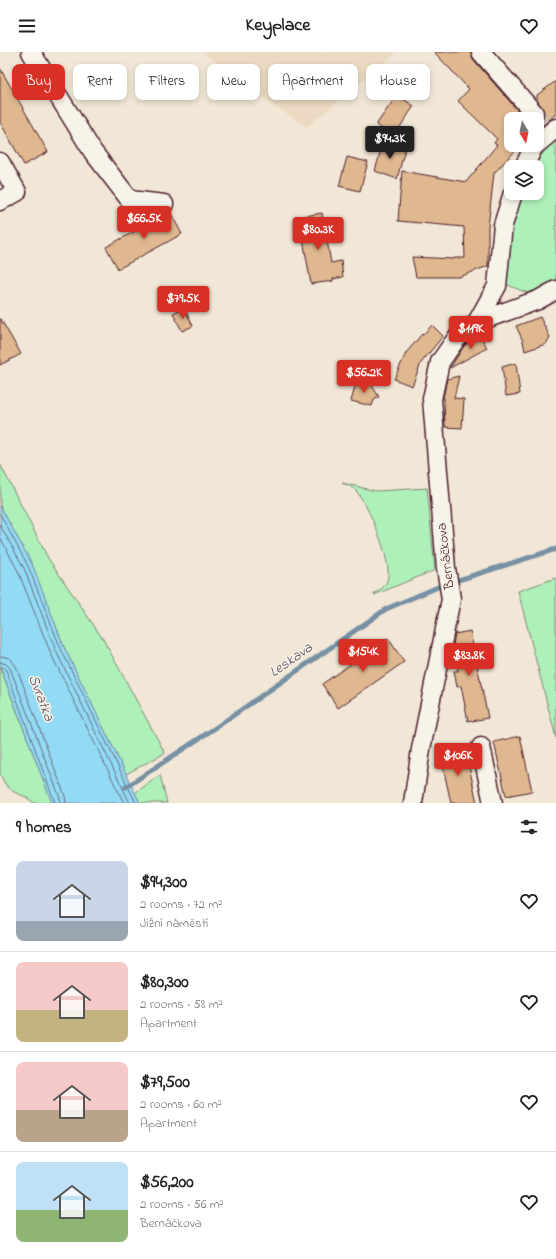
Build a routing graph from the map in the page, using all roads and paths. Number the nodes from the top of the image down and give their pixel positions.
1 (31, 52) edge
2 (481, 52) edge
3 (546, 124) tunnel mouth
4 (0, 162) edge
5 (511, 200) edge
6 (0, 201) edge
7 (164, 204) dead end
8 (556, 290) edge
9 (476, 322) junction
10 (481, 747) dead end
11 (413, 803) edge
12 (493, 803) edge

1 - 7 street
2 - 3 street
4 - 6 street
5 - 9 street
8 - 9 street
9 - 11 street, Bernáčkova
10 - 12 street

